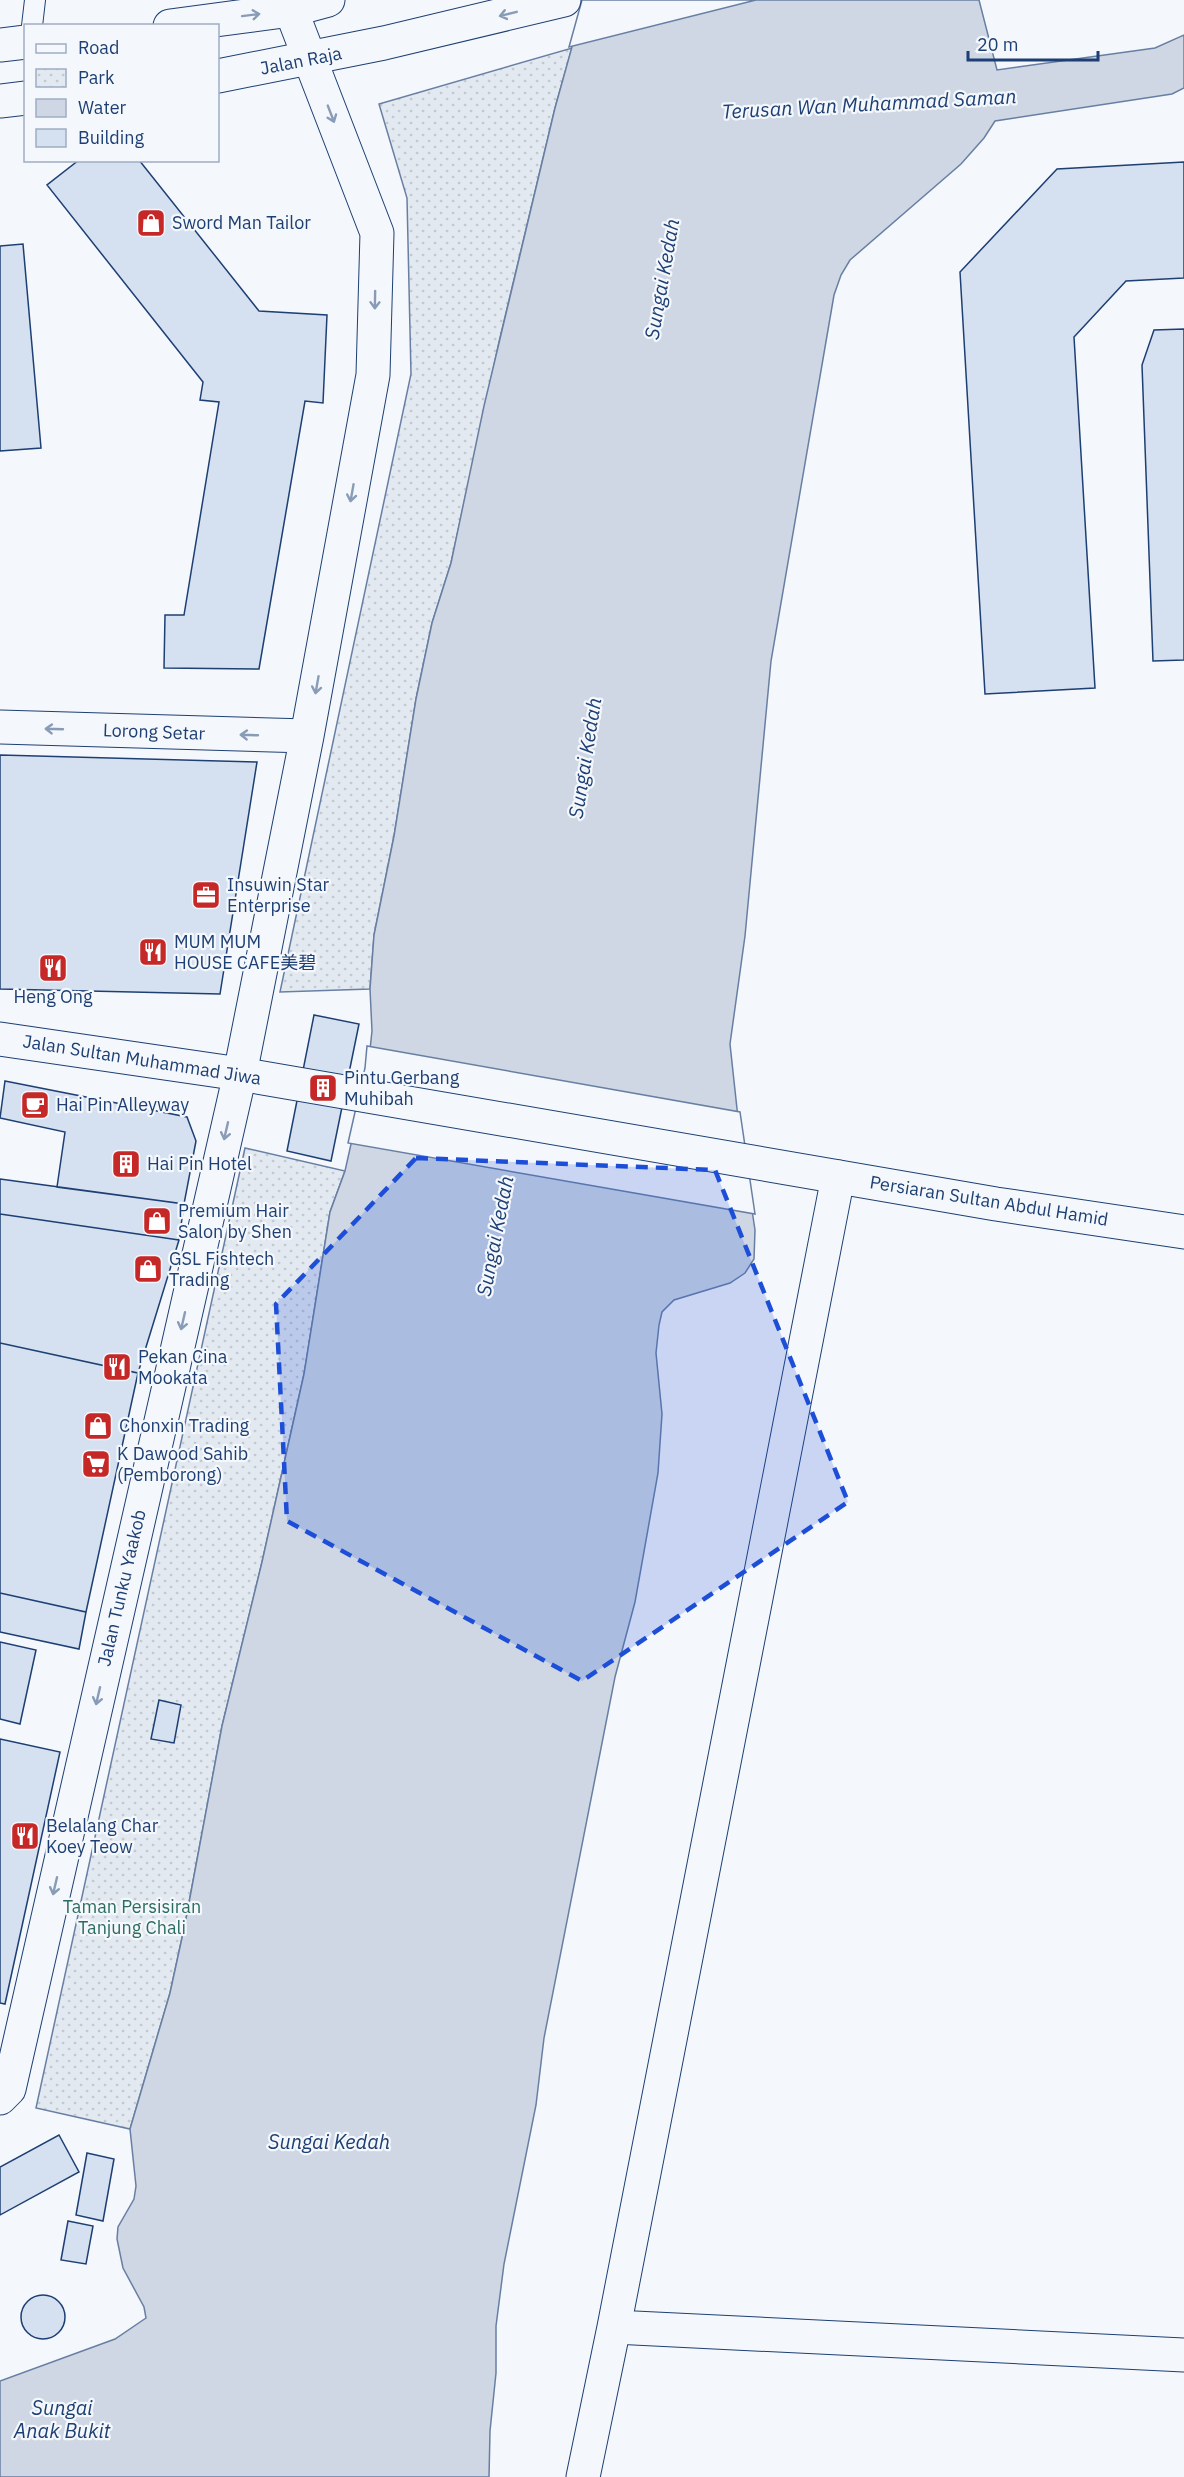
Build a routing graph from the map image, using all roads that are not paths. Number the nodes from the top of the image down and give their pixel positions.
1 (35, 0) edge
2 (328, 0) edge
3 (564, 0) edge
4 (291, 10) junction
5 (32, 24) edge
6 (185, 24) edge
7 (24, 42) edge
8 (0, 45) edge
9 (309, 59) junction
10 (219, 76) edge
11 (24, 98) edge
12 (0, 101) edge
13 (0, 727) edge
14 (307, 736) junction
15 (0, 1039) edge
16 (240, 1074) junction
17 (795, 1170) joint
18 (838, 1177) junction
19 (1184, 1232) edge
20 (0, 2098) edge
21 (614, 2327) junction
22 (1184, 2355) edge
23 (583, 2477) edge

1 - 5 lane
2 - 4 street
3 -> 9 street, Jalan Raja
6 -> 4 street
4 - 9 street, Jalan Tunku Yaakob
7 - 8 street
9 - 10 street, Jalan Raja
9 -> 14 street, Jalan Tunku Yaakob
11 - 12 street
14 -> 13 street, Lorong Setar
14 - 16 street, Jalan Tunku Yaakob
15 - 16 street, Jalan Sultan Muhammad Jiwa
16 - 17 street, Jalan Sultan Muhammad Jiwa
16 -> 20 street, Jalan Tunku Yaakob
17 - 18 street, Persiaran Sultan Abdul Hamid
18 - 19 street, Persiaran Sultan Abdul Hamid
18 - 21 street
21 - 22 street
21 - 23 street

